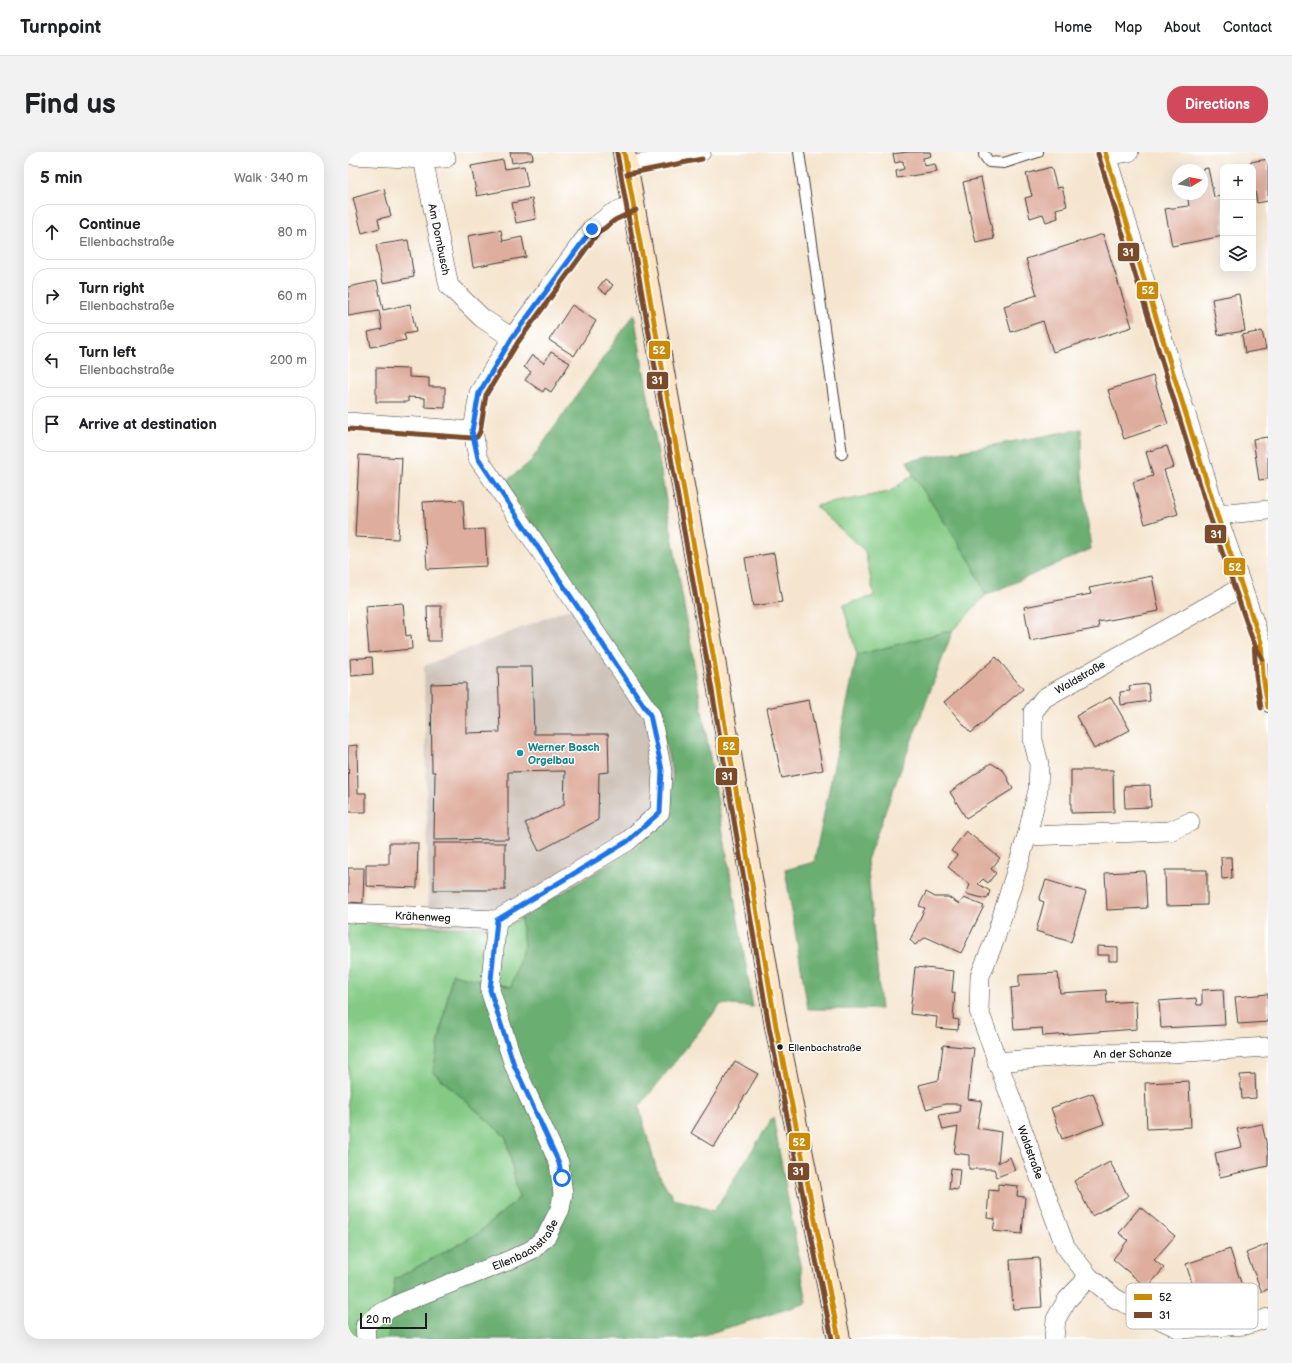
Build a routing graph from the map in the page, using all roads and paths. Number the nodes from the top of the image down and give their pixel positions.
1 (700, 152) edge
2 (799, 152) edge
3 (1038, 152) edge
4 (1129, 152) edge
5 (1105, 154) edge
6 (352, 155) dead end
7 (984, 155) dead end
8 (446, 158) dead end
9 (423, 159) junction
10 (625, 160) edge
11 (633, 204) junction
12 (512, 338) junction
13 (348, 422) edge
14 (472, 431) junction
15 (842, 454) dead end
16 (1268, 510) edge
17 (1217, 515) junction
18 (1242, 587) junction
19 (1265, 648) edge
20 (1268, 707) edge
21 (1190, 822) dead end
22 (1027, 836) junction
23 (348, 913) edge
24 (497, 920) junction
25 (1268, 1047) edge
26 (997, 1062) junction
27 (1089, 1277) junction
28 (1126, 1304) edge
29 (1268, 1318) edge
30 (1258, 1321) edge
31 (366, 1339) edge
32 (839, 1339) edge
33 (1054, 1339) edge

1 - 10 street
2 - 15 lane
3 - 7 lane
4 - 5 street
5 - 17 street
6 - 9 street
8 - 9 street
9 - 12 street, Am Dornbusch
10 - 11 main road
11 - 12 street
11 - 32 main road
12 - 14 street
13 - 14 street
14 - 24 street
16 - 17 street
17 - 18 street
18 - 19 street
18 - 22 street, Waldstraße
19 - 20 lane
21 - 22 street
22 - 26 street, Waldstraße
23 - 24 street, Krähenweg
24 - 31 street, Ellenbachstraße
25 - 26 street, An der Schanze
26 - 27 street, Waldstraße
27 - 28 street, Waldstraße
27 - 33 street
29 - 30 street, Waldstraße

